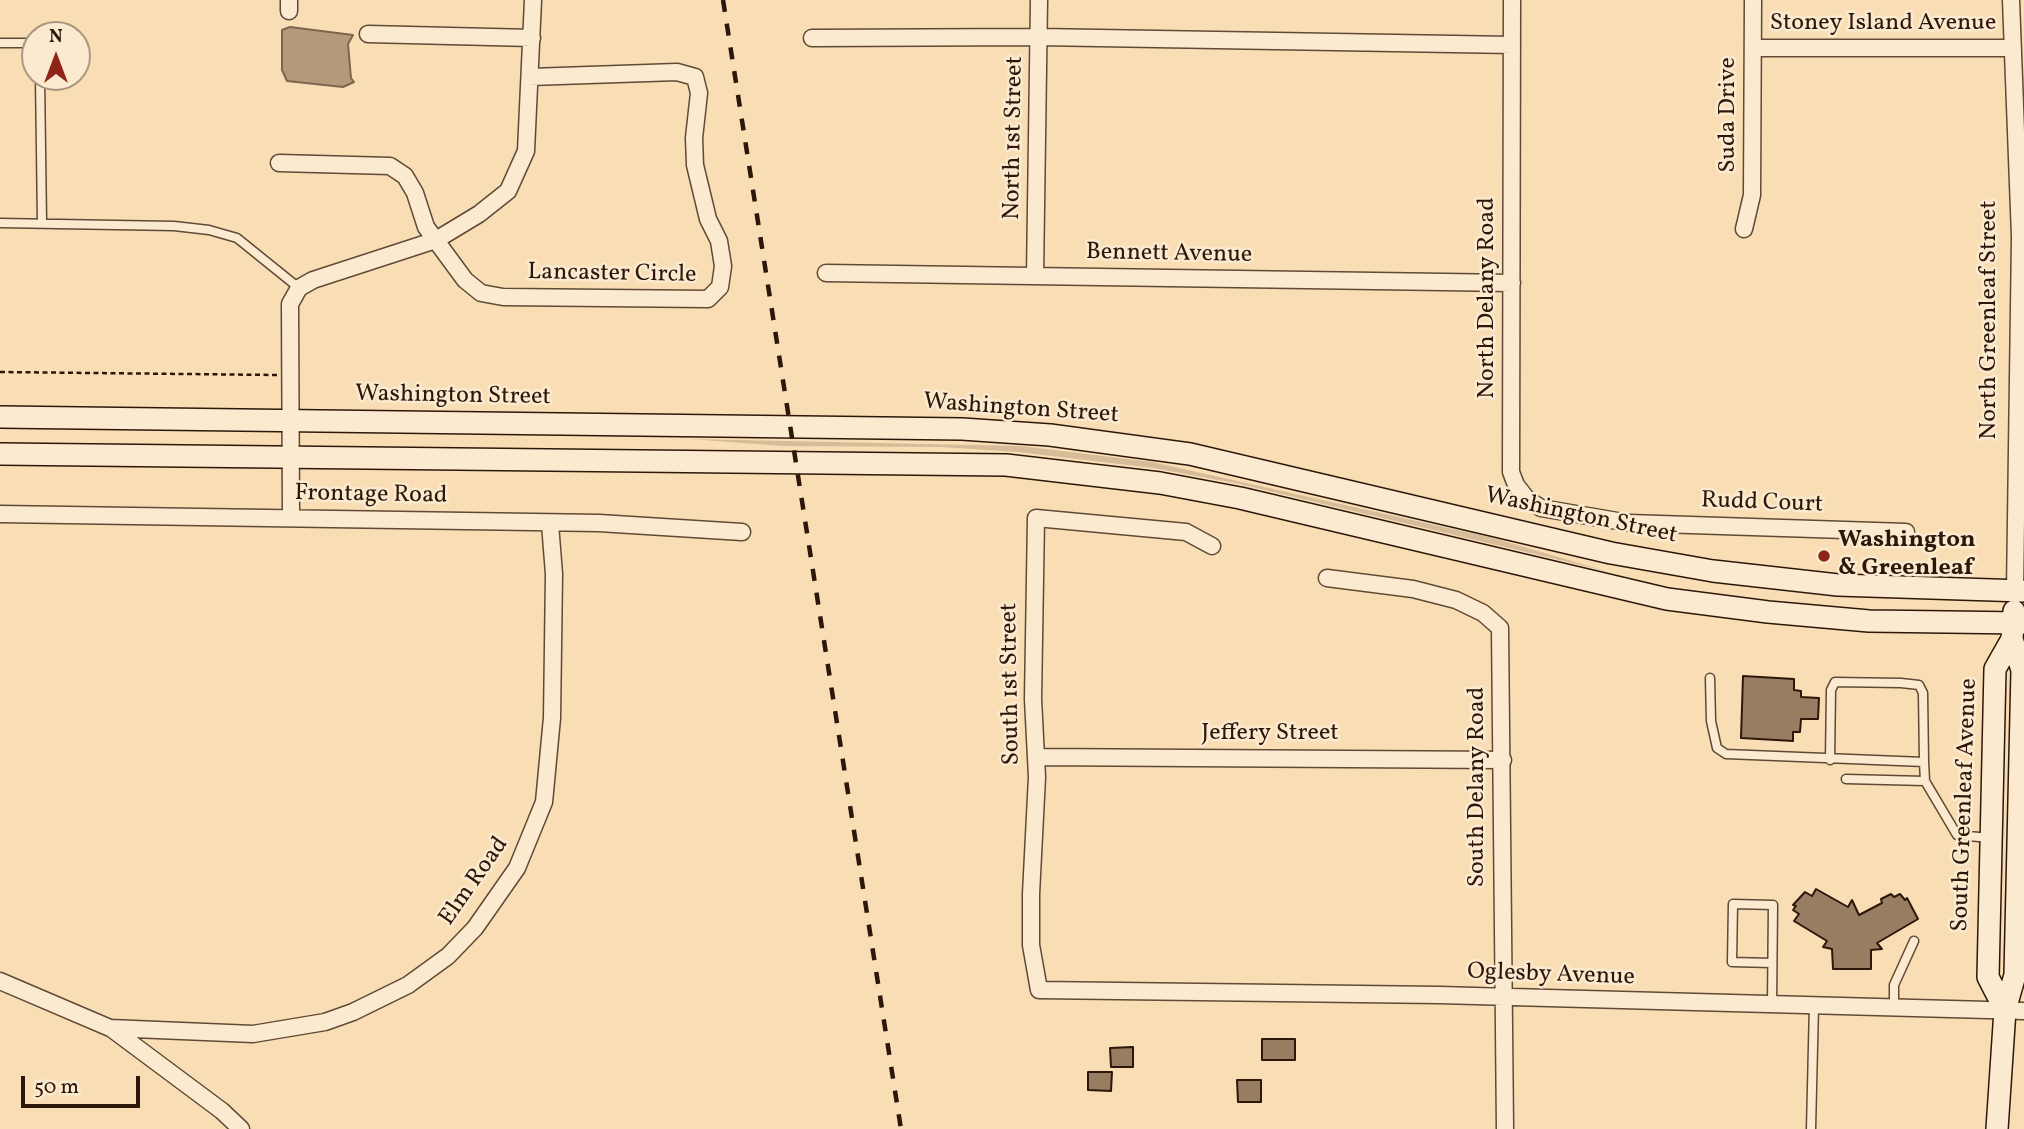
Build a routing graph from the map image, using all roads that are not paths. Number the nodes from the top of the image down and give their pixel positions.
1 (533, 0) edge
2 (1039, 0) edge
3 (1512, 0) edge
4 (1753, 0) edge
5 (2011, 0) edge
6 (368, 34) dead end
7 (1039, 37) junction
8 (532, 38) junction
9 (812, 38) dead end
10 (0, 43) edge
11 (21, 43) edge
12 (1512, 45) junction
13 (1753, 48) junction
14 (2019, 48) edge
15 (530, 76) junction
16 (2019, 87) edge
17 (40, 91) edge
18 (279, 163) dead end
19 (0, 223) edge
20 (42, 223) junction
21 (1744, 229) dead end
22 (2022, 237) edge
23 (436, 240) junction
24 (826, 273) dead end
25 (1035, 276) junction
26 (1512, 283) junction
27 (299, 288) junction
28 (2021, 342) edge
29 (0, 417) edge
30 (292, 421) junction
31 (0, 454) edge
32 (291, 456) junction
33 (0, 514) edge
34 (291, 517) junction
35 (1616, 521) joint
36 (550, 524) junction
37 (1906, 531) dead end
38 (742, 532) dead end
39 (1212, 547) dead end
40 (1327, 578) dead end
41 (2019, 591) edge
42 (2016, 628) edge
43 (1710, 678) dead end
44 (1036, 757) junction
45 (1503, 760) junction
46 (1830, 760) junction
47 (1924, 762) junction
48 (1846, 779) dead end
49 (1925, 781) junction
50 (1990, 838) junction
51 (2021, 840) edge
52 (1914, 941) dead end
53 (1772, 963) junction
54 (0, 981) edge
55 (1076, 992) joint
56 (1503, 997) junction
57 (1772, 1004) junction
58 (1814, 1005) junction
59 (1894, 1007) junction
60 (2015, 1011) edge
61 (110, 1028) junction
62 (241, 1129) edge
63 (1505, 1129) edge
64 (1811, 1129) edge
65 (1997, 1129) edge

1 - 8 street
2 - 7 street, North 1st Street
3 - 12 street, North Delany Road
4 - 13 street, Suda Drive
5 - 14 street, North Greenleaf Street
6 - 8 street
7 - 9 street
7 - 12 street
7 - 25 street, North 1st Street
8 - 15 street
10 - 11 lane
12 - 26 street, North Delany Road
13 - 14 street, Stoney Island Avenue
13 - 21 street, Suda Drive
14 - 16 street, North Greenleaf Street
15 - 23 street
15 - 23 street, Lancaster Circle
16 - 22 street, North Greenleaf Street
17 - 20 lane
18 - 23 street
19 - 20 lane
20 - 27 lane
22 - 28 street, North Greenleaf Street
23 - 27 street
24 - 25 street, Bennett Avenue
25 - 26 street, Bennett Avenue
26 - 35 street, North Delany Road
27 - 30 street
28 - 41 street, North Greenleaf Street
29 - 30 main road, Washington Street
30 - 32 street
30 - 41 main road, Washington Street
31 - 32 main road
32 - 34 street
32 - 42 main road
33 - 34 street, Frontage Road
34 - 36 street, Frontage Road
35 - 37 street, Rudd Court
36 - 38 street, Frontage Road
36 - 61 street, Elm Road
39 - 44 street, South 1st Street
40 - 45 street, South Delany Road
41 - 42 main road, North Greenleaf Street
42 - 50 main road, South Greenleaf Avenue
42 - 51 main road
43 - 46 lane
44 - 45 street, Jeffery Street
44 - 55 street, South 1st Street
45 - 56 street, South Delany Road
46 - 47 lane
46 - 47 lane
47 - 49 lane
48 - 49 lane
49 - 50 lane
50 - 60 main road, South Greenleaf Avenue
51 - 60 main road
52 - 59 lane
53 - 53 lane
53 - 57 lane
54 - 61 street, Elm Road
55 - 56 street, Oglesby Avenue
56 - 57 street, Oglesby Avenue
56 - 63 street, South Delany Road
57 - 58 street, Oglesby Avenue
58 - 59 street, Oglesby Avenue
58 - 64 lane
59 - 60 street, Oglesby Avenue
60 - 65 main road
61 - 62 street

